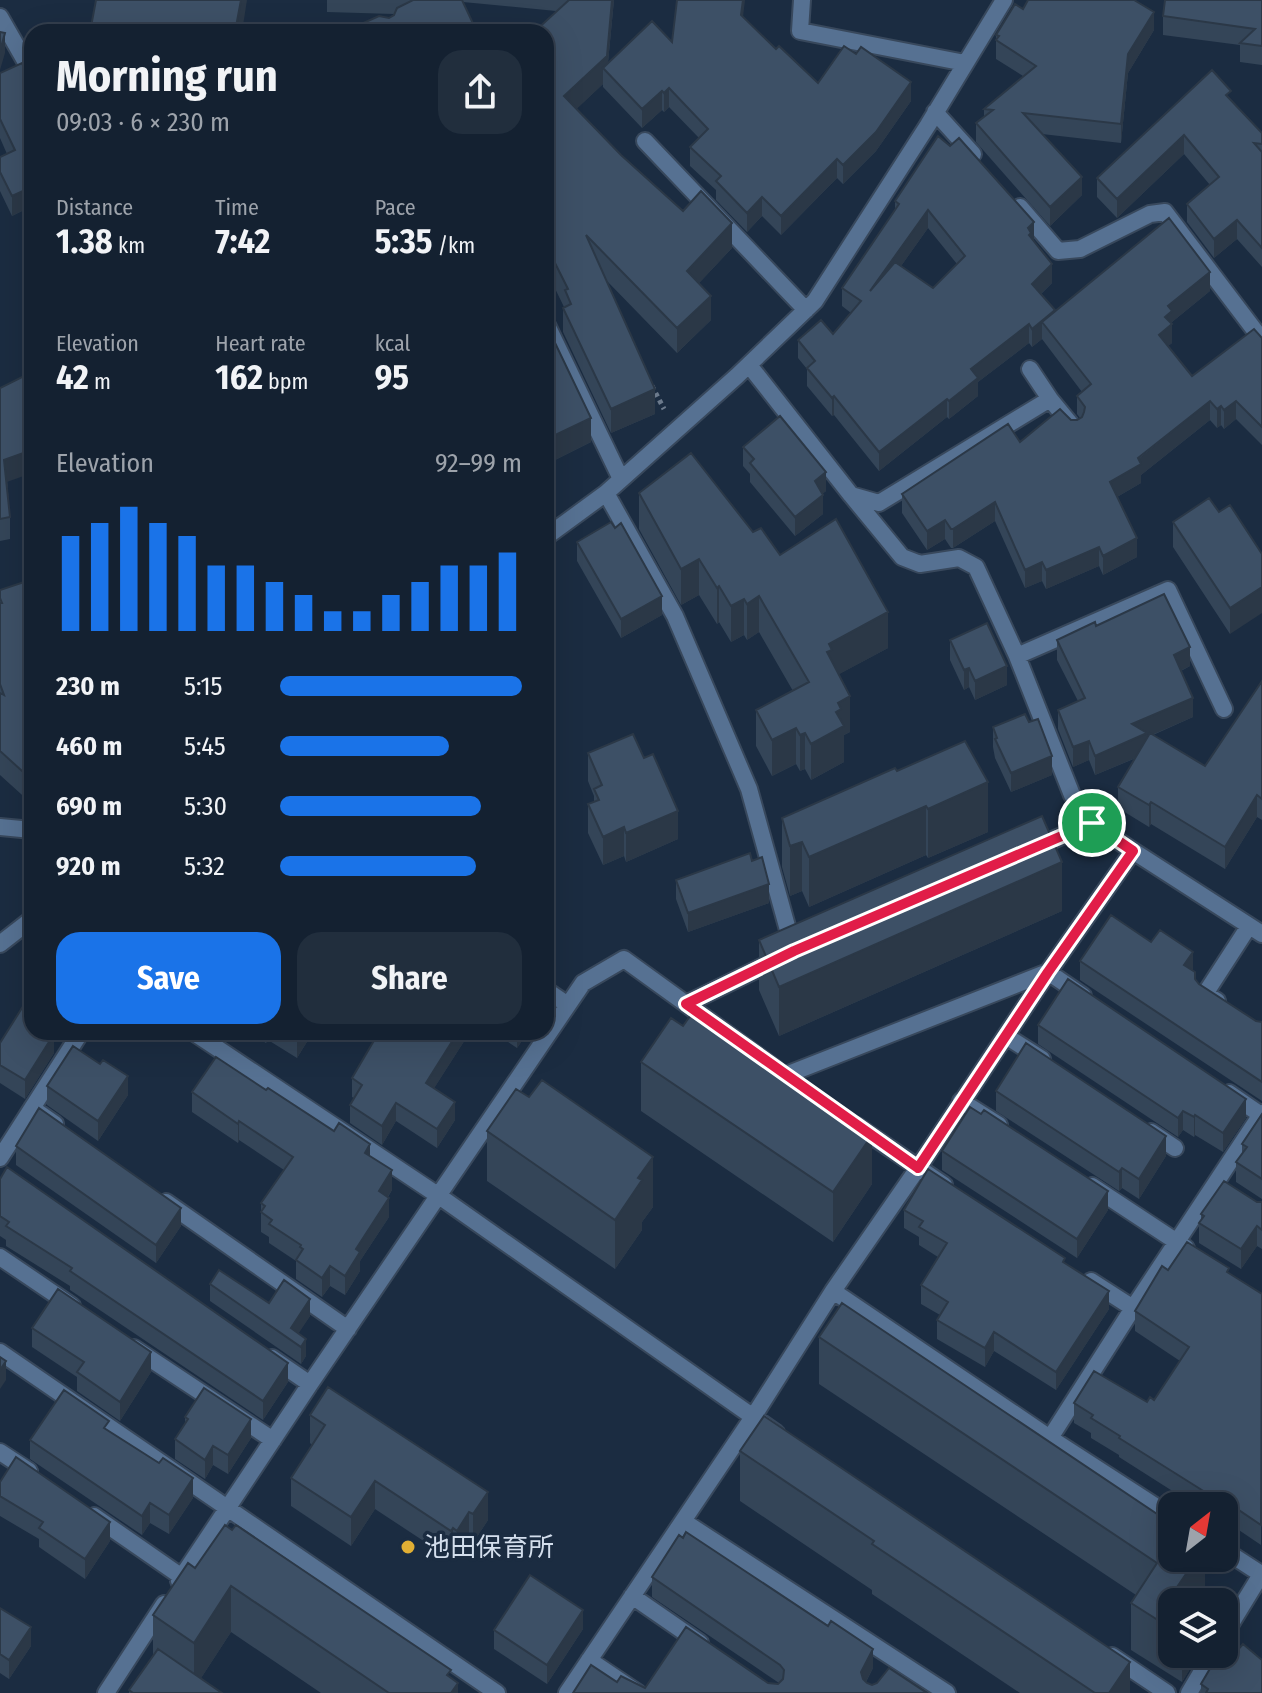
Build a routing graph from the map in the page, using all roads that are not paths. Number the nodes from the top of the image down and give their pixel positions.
1 (802, 0) edge
2 (1004, 0) edge
3 (0, 17) edge
4 (24, 59) edge
5 (965, 63) junction
6 (935, 112) junction
7 (645, 141) dead end
8 (987, 170) edge
9 (1007, 193) edge
10 (806, 310) junction
11 (554, 340) edge
12 (1262, 340) edge
13 (749, 365) junction
14 (1030, 369) dead end
15 (1050, 399) junction
16 (1074, 428) edge
17 (621, 479) junction
18 (606, 493) junction
19 (851, 495) junction
20 (554, 531) edge
21 (1017, 656) junction
22 (1224, 709) dead end
23 (1092, 823) junction
24 (0, 827) edge
25 (24, 829) edge
26 (1133, 851) junction
27 (1021, 854) edge
28 (24, 925) edge
29 (1256, 930) edge
30 (0, 944) edge
31 (1048, 972) junction
32 (554, 995) edge
33 (686, 1004) junction
34 (568, 1005) junction
35 (1098, 1006) edge
36 (1228, 1008) edge
37 (554, 1026) edge
38 (1006, 1036) junction
39 (76, 1040) edge
40 (205, 1040) edge
41 (544, 1040) edge
42 (1058, 1071) edge
43 (1211, 1081) edge
44 (961, 1101) junction
45 (32, 1108) junction
46 (1261, 1114) edge
47 (846, 1118) edge
48 (1136, 1122) edge
49 (70, 1134) edge
50 (1012, 1134) edge
51 (1175, 1148) dead end
52 (0, 1158) edge
53 (918, 1168) junction
54 (1076, 1175) edge
55 (956, 1193) edge
56 (158, 1196) edge
57 (439, 1196) junction
58 (1177, 1242) junction
59 (0, 1257) edge
60 (1201, 1257) edge
61 (1082, 1275) edge
62 (833, 1291) junction
63 (1133, 1308) junction
64 (91, 1318) edge
65 (348, 1329) junction
66 (117, 1336) edge
67 (259, 1348) edge
68 (0, 1352) edge
69 (310, 1384) junction
70 (753, 1417) junction
71 (1050, 1438) junction
72 (273, 1440) junction
73 (792, 1443) edge
74 (0, 1452) edge
75 (39, 1478) edge
76 (78, 1505) edge
77 (229, 1507) junction
78 (1158, 1508) edge
79 (683, 1521) junction
80 (1238, 1559) edge
81 (1262, 1574) edge
82 (182, 1577) junction
83 (632, 1596) junction
84 (1238, 1613) edge
85 (710, 1649) edge
86 (1102, 1650) edge
87 (589, 1660) junction
88 (1204, 1668) edge
89 (106, 1693) edge
90 (497, 1693) edge
91 (567, 1693) edge
92 (638, 1693) edge
93 (947, 1693) edge
94 (1167, 1693) edge
95 (1189, 1693) edge

1 - 5 street
2 - 5 street
3 - 4 street
5 - 6 street
6 - 8 street
6 - 10 street
7 - 10 street
9 - 12 street
10 - 13 street
11 - 17 street
13 - 17 street
13 - 19 street
14 - 15 street
15 - 16 street
15 - 19 street
17 - 18 street
18 - 20 street
18 - 33 street
19 - 21 street
21 - 22 street
21 - 23 street
23 - 26 street
23 - 27 street
24 - 25 street
26 - 29 street
26 - 31 street
28 - 30 street
29 - 36 street
31 - 33 street
31 - 35 street
31 - 38 street
32 - 34 street
33 - 34 street
34 - 37 street
38 - 42 street
38 - 44 street
39 - 45 street
40 - 57 street
41 - 57 street
43 - 46 street
44 - 50 street
44 - 53 street
45 - 49 street
45 - 52 street
46 - 58 street
47 - 53 street
48 - 51 street
53 - 55 street
53 - 62 street
54 - 58 street
56 - 65 street
57 - 65 street
57 - 70 street
58 - 60 street
58 - 63 street
59 - 64 street
61 - 63 street
62 - 70 street
62 - 71 street
63 - 71 street
65 - 69 street
66 - 72 street
67 - 69 street
68 - 77 street
69 - 72 street
70 - 73 street
70 - 79 street
71 - 78 street
72 - 77 street
74 - 75 street
76 - 82 street
77 - 82 street
77 - 90 street
79 - 83 street
79 - 93 street
80 - 81 street
81 - 84 street
82 - 89 street
83 - 85 street
83 - 87 street
86 - 94 street
87 - 91 street
87 - 92 street
88 - 95 street

